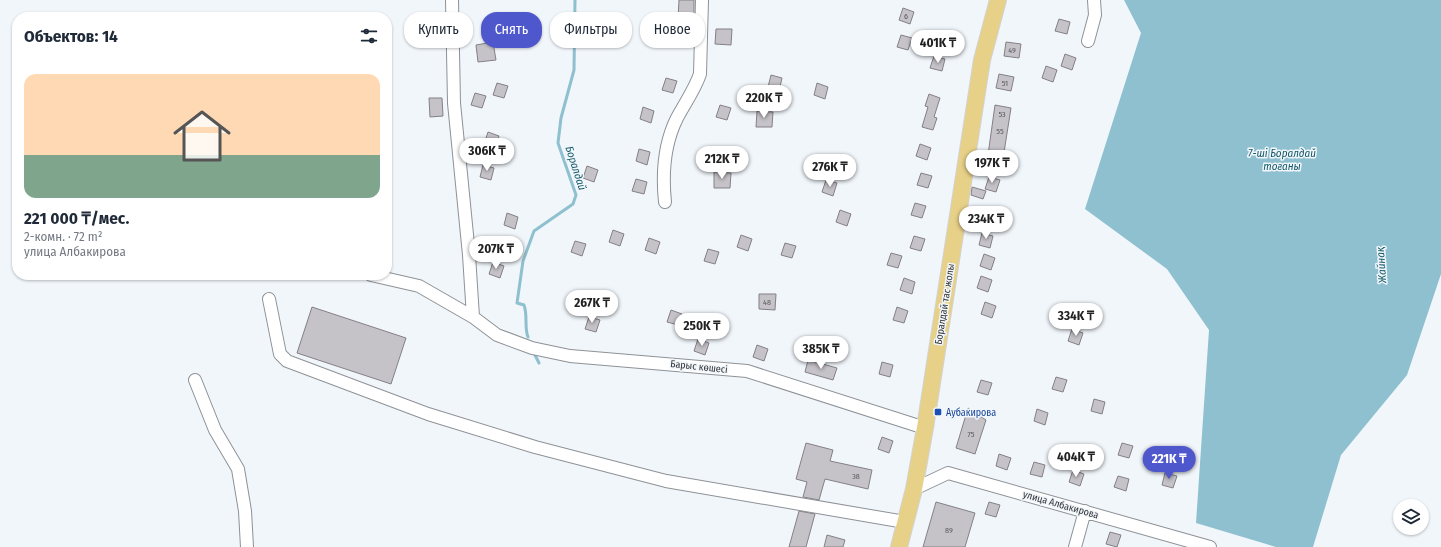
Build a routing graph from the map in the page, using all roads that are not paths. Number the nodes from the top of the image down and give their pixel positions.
1 (452, 0) edge
2 (702, 0) edge
3 (998, 0) edge
4 (1094, 0) edge
5 (1088, 41) dead end
6 (665, 202) dead end
7 (392, 280) edge
8 (269, 299) dead end
9 (473, 317) junction
10 (195, 380) dead end
11 (925, 428) junction
12 (914, 489) junction
13 (1085, 511) junction
14 (905, 522) junction
15 (247, 547) edge
16 (899, 547) edge
17 (1075, 547) edge
18 (1210, 547) edge

1 - 9 street
2 - 6 street
3 - 11 main road, Боралдай тас жолы
4 - 5 street
7 - 9 street, Барыс көшесі
8 - 14 street
9 - 11 street, Барыс көшесі
10 - 15 street
11 - 12 main road, Боралдай тас жолы
12 - 13 street, улица Албакирова
12 - 14 main road, Боралдай тас жолы
13 - 17 street
13 - 18 street, улица Албакирова
14 - 16 main road, Боралдай тас жолы

